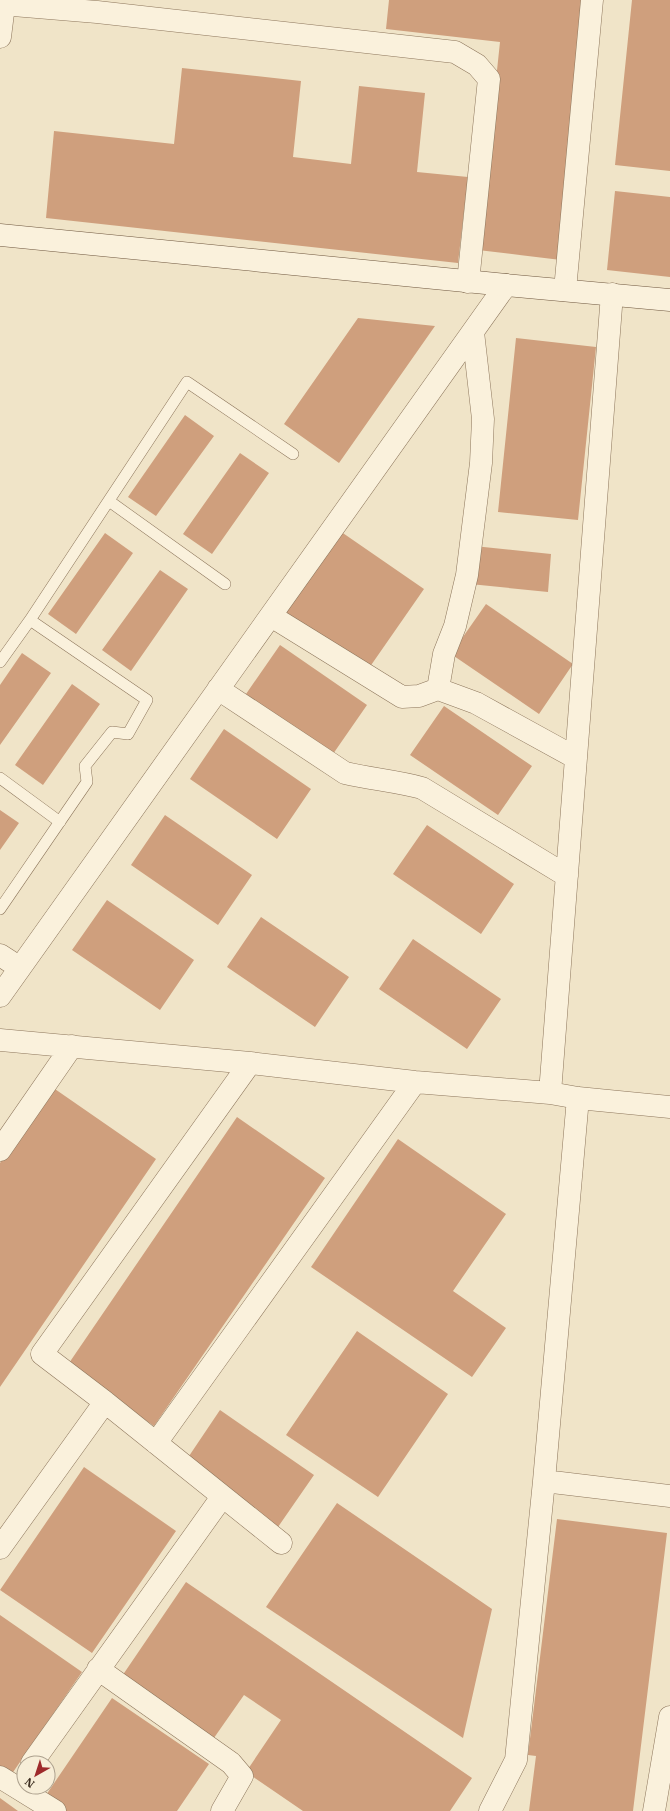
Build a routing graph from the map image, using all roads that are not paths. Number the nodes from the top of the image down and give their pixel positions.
1 (592, 0) edge
2 (2, 4) edge
3 (97, 6) edge
4 (0, 37) edge
5 (0, 234) edge
6 (468, 282) junction
7 (506, 286) junction
8 (565, 290) junction
9 (612, 294) junction
10 (670, 300) edge
11 (473, 332) junction
12 (293, 454) dead end
13 (109, 500) junction
14 (225, 584) dead end
15 (271, 616) junction
16 (30, 620) junction
17 (0, 662) edge
18 (218, 689) junction
19 (438, 689) junction
20 (576, 758) junction
21 (0, 778) edge
22 (60, 822) junction
23 (567, 876) junction
24 (0, 909) edge
25 (0, 955) edge
26 (20, 968) junction
27 (0, 996) edge
28 (0, 1040) edge
29 (72, 1046) junction
30 (250, 1063) junction
31 (415, 1082) junction
32 (550, 1093) junction
33 (578, 1098) junction
34 (670, 1107) edge
35 (0, 1150) edge
36 (105, 1402) junction
37 (156, 1443) junction
38 (544, 1481) junction
39 (670, 1496) edge
40 (222, 1497) junction
41 (281, 1543) dead end
42 (0, 1548) edge
43 (98, 1670) junction
44 (670, 1717) edge
45 (38, 1755) edge
46 (13, 1779) edge
47 (49, 1809) edge
48 (656, 1810) edge
49 (222, 1811) edge
50 (490, 1811) edge

1 - 8 street
2 - 3 street
2 - 4 street
3 - 6 street
5 - 6 street
6 - 7 street
7 - 8 street
7 - 11 street
8 - 9 street
9 - 10 street
9 - 20 street
11 - 15 street
11 - 19 street
12 - 13 lane
13 - 14 lane
13 - 16 lane
15 - 18 street
15 - 19 street
16 - 17 lane
16 - 22 lane
18 - 23 street
18 - 26 street
19 - 20 street
20 - 23 street
21 - 22 lane
22 - 24 lane
23 - 32 street
25 - 26 street
26 - 27 street
28 - 29 street
29 - 30 street
29 - 35 street
30 - 31 street
30 - 36 street
31 - 32 street
31 - 37 street
32 - 33 street
33 - 34 street
33 - 38 street
36 - 37 street
36 - 42 street
37 - 40 street
38 - 39 street
38 - 50 street
40 - 41 street
40 - 43 street
43 - 45 street
43 - 49 street
44 - 48 street
46 - 47 street

